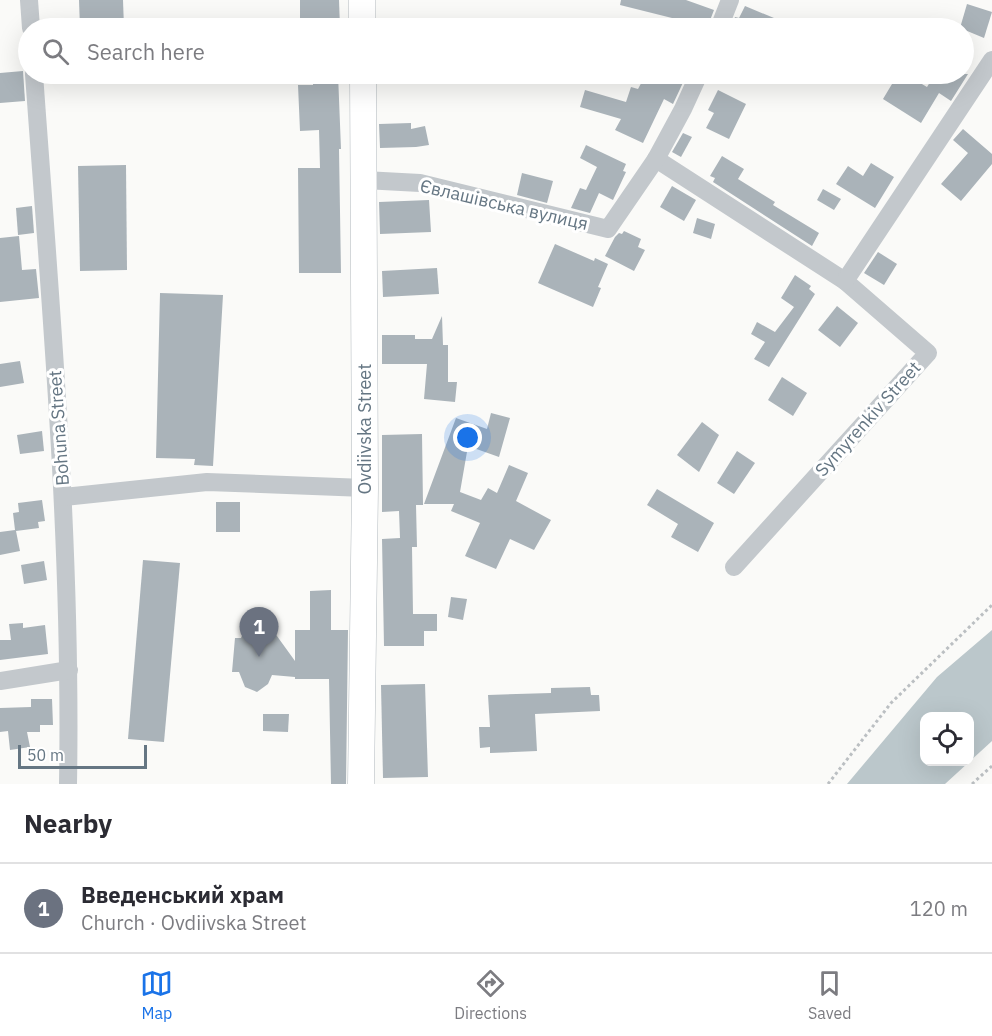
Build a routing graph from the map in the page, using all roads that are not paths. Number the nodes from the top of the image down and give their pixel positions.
1 (29, 0) edge
2 (362, 0) edge
3 (730, 0) edge
4 (30, 18) edge
5 (362, 18) edge
6 (723, 18) edge
7 (992, 60) edge
8 (35, 84) edge
9 (363, 84) edge
10 (694, 84) edge
11 (656, 159) junction
12 (364, 180) junction
13 (845, 281) junction
14 (365, 488) junction
15 (64, 497) junction
16 (734, 567) dead end
17 (69, 670) junction
18 (0, 681) edge
19 (68, 784) edge
20 (361, 784) edge

1 - 4 street
2 - 5 main road
3 - 6 street
7 - 13 street
8 - 15 street, Bohuna Street
9 - 12 main road, Ovdiivska Street
10 - 11 street, Євлашівська вулиця
11 - 12 street, Євлашівська вулиця
11 - 13 street, Symyrenkiv Street
12 - 14 main road, Ovdiivska Street
13 - 16 street, Symyrenkiv Street
14 - 15 street
14 - 20 main road, Ovdiivska Street
15 - 17 street, Bohuna Street
17 - 18 street
17 - 19 street, Bohuna Street

